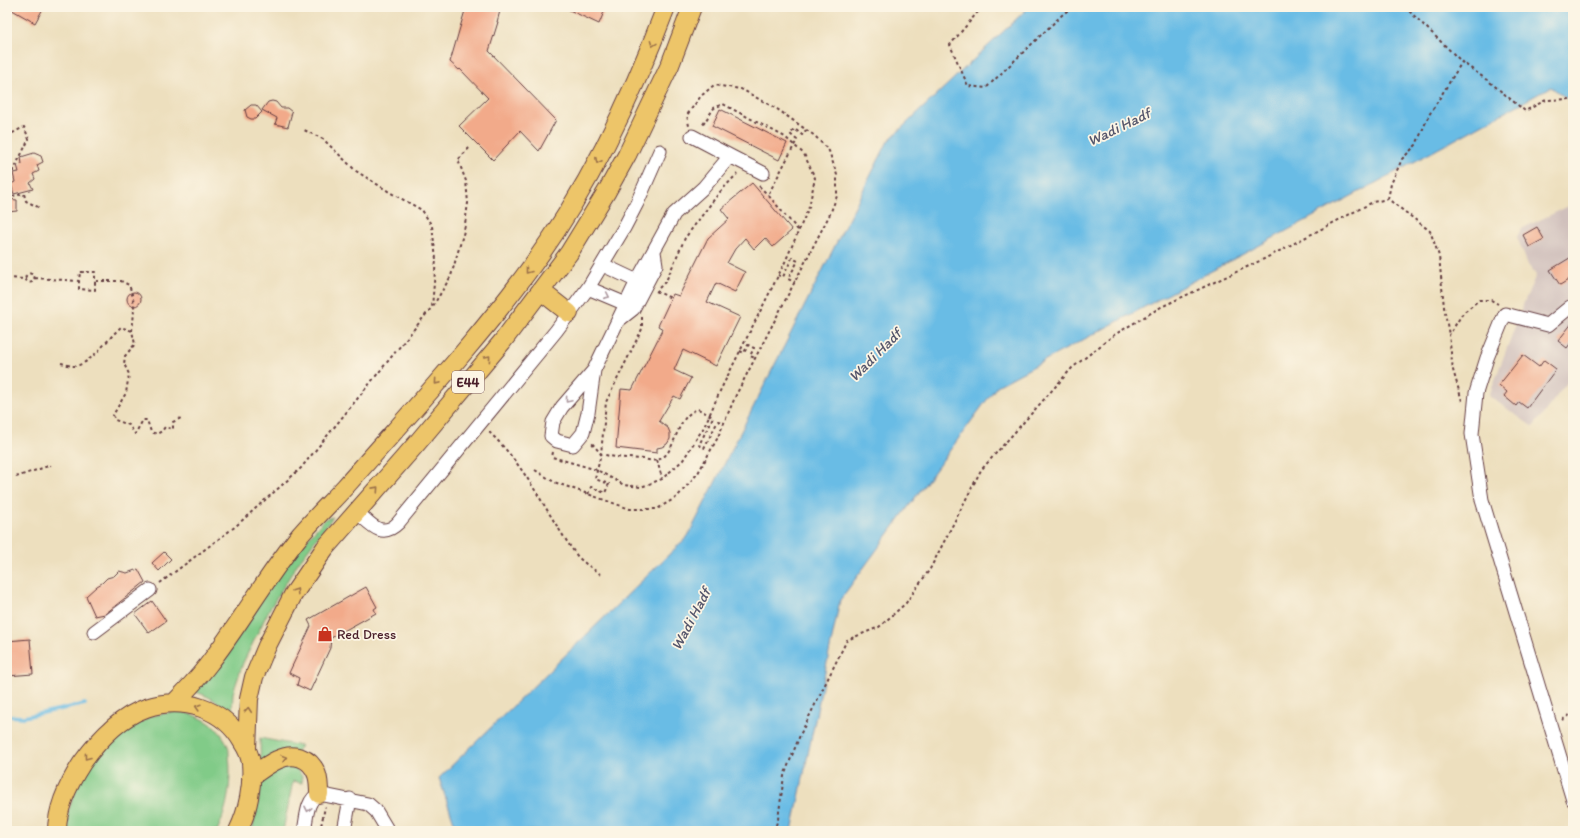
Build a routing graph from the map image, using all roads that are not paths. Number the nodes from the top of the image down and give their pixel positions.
1 (666, 7) edge
2 (692, 7) edge
3 (692, 136) road end
4 (660, 151) dead end
5 (730, 156) junction
6 (763, 173) dead end
7 (603, 265) junction
8 (646, 286) junction
9 (588, 288) junction
10 (541, 291) junction
11 (626, 304) junction
12 (1570, 307) dead end
13 (569, 313) junction
14 (618, 321) junction
15 (594, 370) junction
16 (338, 495) junction
17 (356, 511) junction
18 (150, 590) road end
19 (94, 632) dead end
20 (174, 703) junction
21 (247, 749) junction
22 (251, 777) junction
23 (319, 794) junction
24 (350, 799) junction
25 (1573, 800) edge
26 (57, 831) edge
27 (238, 831) edge
28 (304, 831) edge
29 (344, 831) edge
30 (388, 831) edge

1 -> 16 highway, E44
2 - 10 highway, E44
3 - 5 street
4 - 7 street
5 - 6 street
5 - 8 street
7 - 8 street
7 - 9 street
8 - 11 street
8 - 14 street
9 -> 11 street
9 - 13 street
10 - 13 highway
17 -> 10 highway, E44
11 - 14 street
12 - 25 street
13 - 17 street
14 - 15 street
15 -> 15 street
16 - 17 highway
16 - 20 highway, E44
21 -> 17 highway, E44
18 - 19 street
21 -> 20 highway
20 -> 26 highway
21 - 22 highway
22 -> 23 highway
22 - 27 highway
23 - 24 street
23 -> 28 street
24 - 29 street
24 - 30 street

